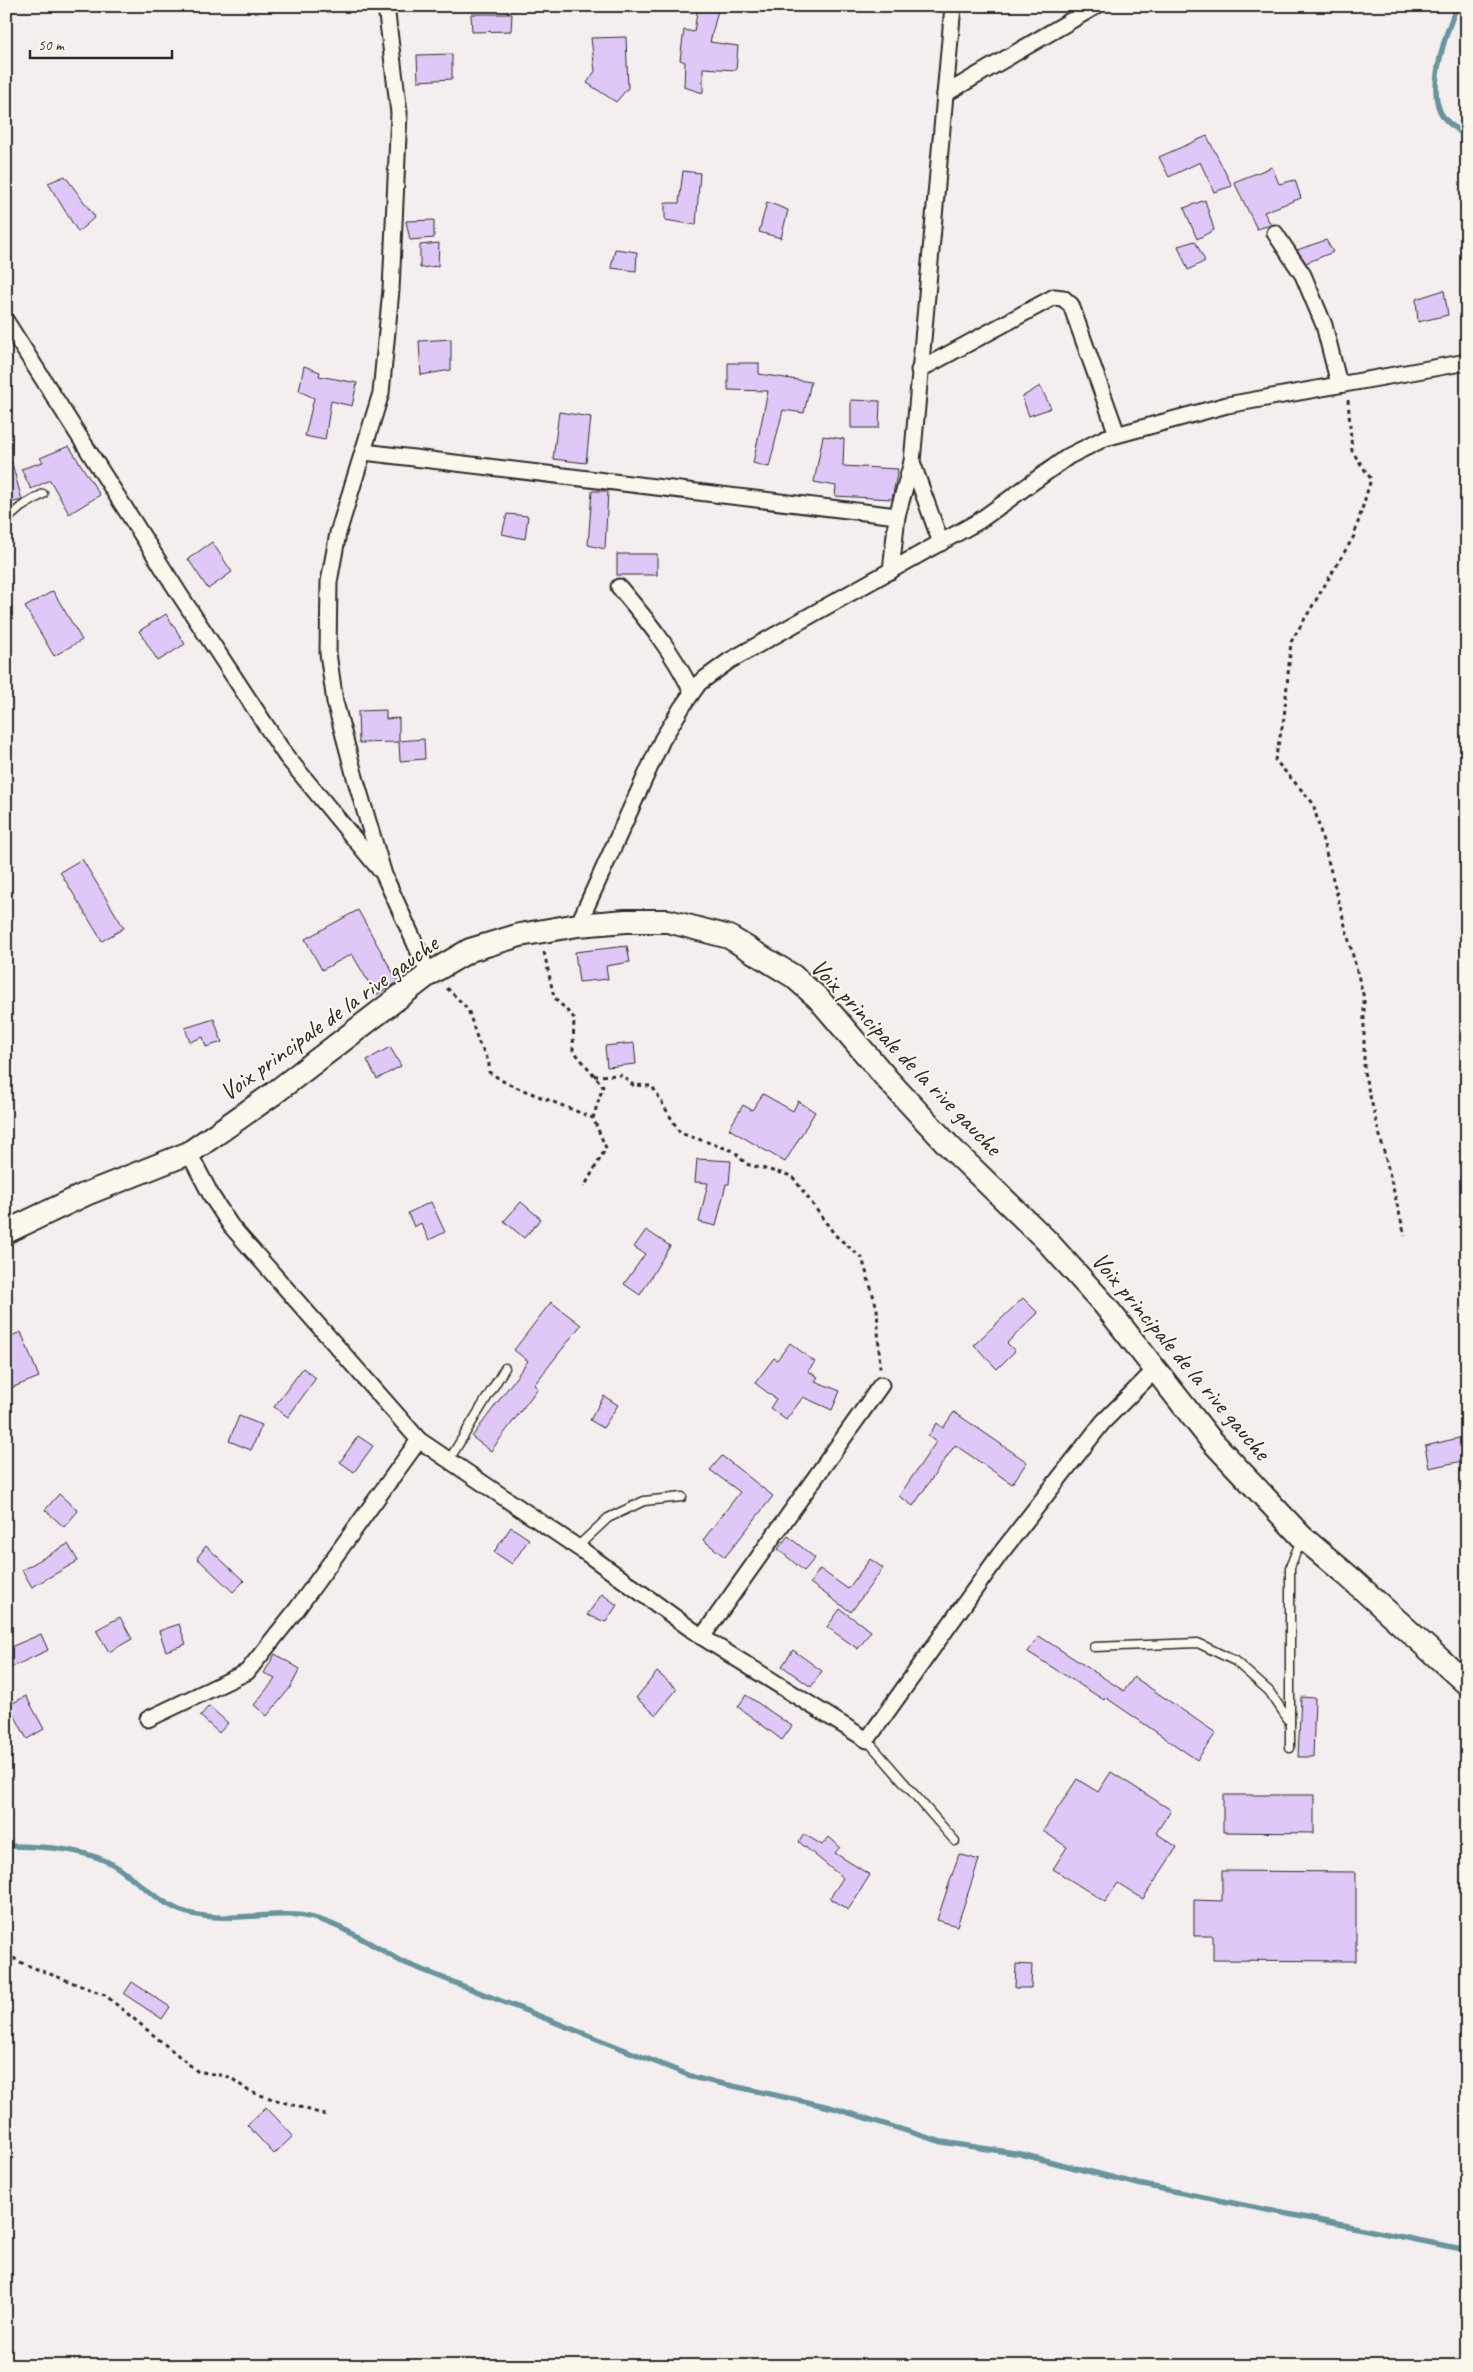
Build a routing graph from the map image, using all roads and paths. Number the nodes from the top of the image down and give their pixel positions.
1 (386, 6) edge
2 (953, 6) edge
3 (1096, 6) edge
4 (945, 94) junction
5 (1275, 233) dead end
6 (6, 320) edge
7 (1467, 362) edge
8 (920, 370) junction
9 (1339, 384) junction
10 (1118, 434) junction
11 (364, 452) junction
12 (912, 462) junction
13 (43, 494) dead end
14 (897, 516) junction
15 (6, 520) edge
16 (941, 542) junction
17 (891, 570) junction
18 (619, 587) dead end
19 (692, 692) junction
20 (384, 875) junction
21 (578, 925) junction
22 (551, 946) dead end
23 (429, 974) junction
24 (594, 1076) junction
25 (593, 1118) junction
26 (189, 1153) junction
27 (584, 1187) dead end
28 (6, 1232) edge
29 (1405, 1236) dead end
30 (505, 1368) dead end
31 (1155, 1370) junction
32 (881, 1385) joint
33 (419, 1440) junction
34 (449, 1460) junction
35 (682, 1497) dead end
36 (1302, 1537) junction
37 (577, 1547) junction
38 (702, 1637) junction
39 (1094, 1646) dead end
40 (1467, 1684) edge
41 (148, 1719) dead end
42 (1290, 1722) junction
43 (867, 1740) junction
44 (1290, 1748) dead end
45 (955, 1841) dead end
46 (6, 1954) edge
47 (329, 2116) dead end

1 - 11 street
2 - 4 street
3 - 4 street
4 - 8 street
5 - 9 street
6 - 20 street
7 - 9 street
8 - 10 street
8 - 12 street
9 - 10 street
9 - 29 path
10 - 16 street
11 - 14 street
11 - 20 street
12 - 14 street
12 - 16 street
13 - 15 lane
14 - 17 street
16 - 17 street
17 - 19 street
18 - 19 street
19 - 21 street
20 - 23 street
21 - 23 street, Voix principale de la rive gauche
21 - 31 street, Voix principale de la rive gauche
22 - 24 path
23 - 25 path
23 - 26 street, Voix principale de la rive gauche
24 - 25 path
24 - 32 path
25 - 27 path
26 - 28 street, Voix principale de la rive gauche
26 - 33 street
30 - 34 lane
31 - 36 street, Voix principale de la rive gauche
31 - 43 street
32 - 38 street
33 - 34 street
33 - 41 street
34 - 37 street
35 - 37 lane
36 - 40 street, Voix principale de la rive gauche
36 - 42 lane
37 - 38 street
38 - 43 street
39 - 42 lane
42 - 44 lane
43 - 45 lane
46 - 47 path

